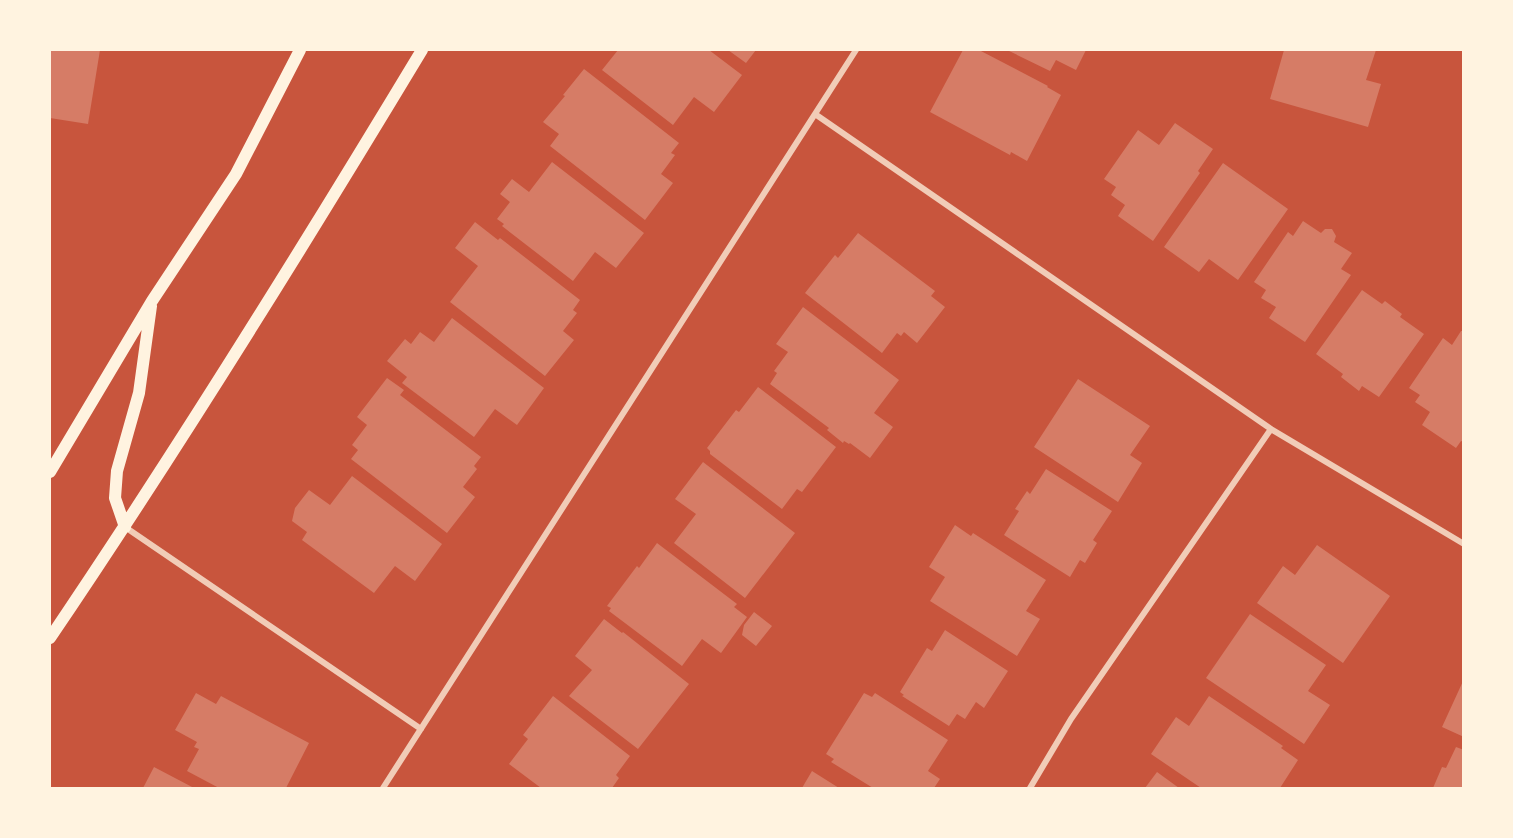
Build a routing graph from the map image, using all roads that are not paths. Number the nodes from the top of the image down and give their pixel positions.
1 (300, 50) edge
2 (422, 50) edge
3 (856, 50) edge
4 (815, 114) junction
5 (152, 301) junction
6 (1271, 429) junction
7 (50, 472) edge
8 (125, 527) junction
9 (1464, 544) edge
10 (50, 638) edge
11 (421, 729) junction
12 (383, 789) edge
13 (1030, 789) edge

1 - 5 main road
2 - 8 main road
3 - 4 street
4 - 6 street
4 - 11 street
5 - 7 main road
5 - 8 main road
6 - 9 street
6 - 13 street
8 - 10 main road
8 - 11 street
11 - 12 street

